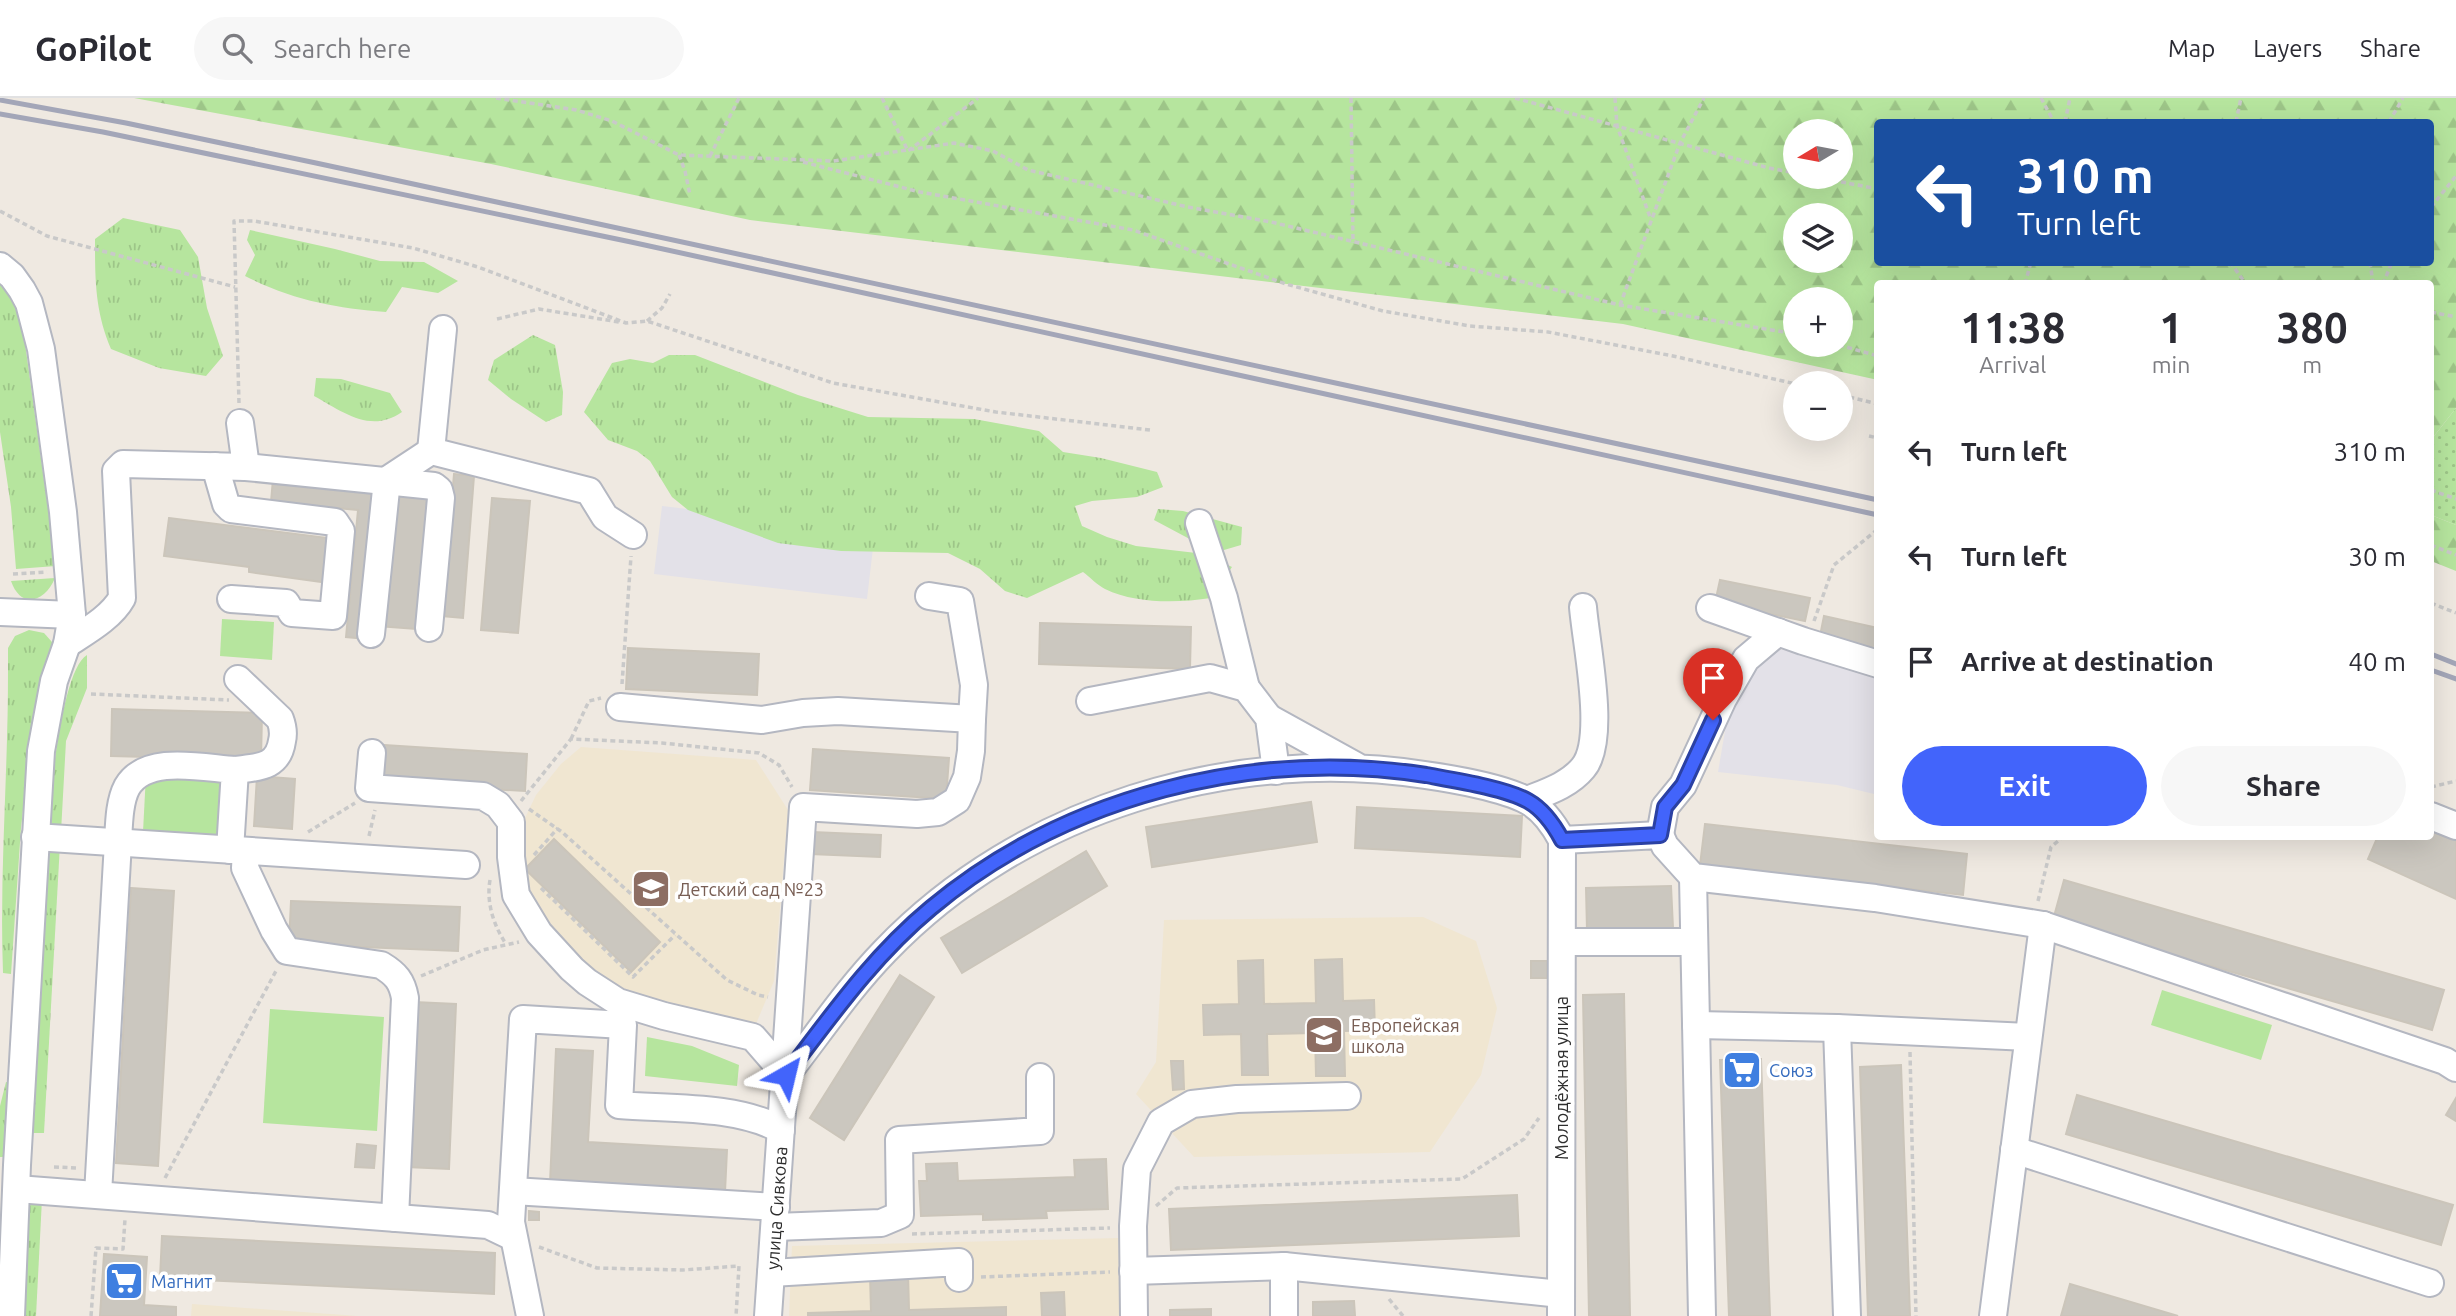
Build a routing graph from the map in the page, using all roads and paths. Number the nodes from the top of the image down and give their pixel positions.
1 (496, 98) edge
2 (538, 98) edge
3 (739, 98) edge
4 (882, 98) edge
5 (978, 98) edge
6 (1351, 98) edge
7 (1515, 98) edge
8 (1615, 98) edge
9 (1704, 98) edge
10 (2041, 98) edge
11 (2070, 98) edge
12 (2241, 98) edge
13 (2403, 98) edge
14 (541, 103) junction
15 (2052, 119) edge
16 (2066, 119) edge
17 (2237, 119) edge
18 (2391, 119) edge
19 (1618, 126) junction
20 (1680, 143) junction
21 (908, 151) junction
22 (679, 155) junction
23 (710, 156) junction
24 (798, 161) junction
25 (1783, 170) edge
26 (2456, 176) edge
27 (1853, 184) edge
28 (1874, 188) edge
29 (690, 195) dead end
30 (2434, 203) edge
31 (0, 211) edge
32 (1651, 219) junction
33 (1353, 243) junction
34 (0, 266) edge
35 (235, 287) junction
36 (670, 293) dead end
37 (1620, 305) junction
38 (2434, 313) edge
39 (2456, 317) edge
40 (497, 319) dead end
41 (647, 321) junction
42 (626, 323) junction
43 (443, 329) dead end
44 (1783, 332) edge
45 (1853, 349) edge
46 (1874, 355) edge
47 (1783, 381) edge
48 (1853, 398) edge
49 (1874, 403) edge
50 (240, 423) joint
51 (1150, 430) dead end
52 (1869, 436) dead end
53 (1874, 437) edge
54 (431, 452) junction
55 (215, 466) junction
56 (246, 467) junction
57 (387, 480) junction
58 (2434, 491) edge
59 (2456, 499) edge
60 (1199, 523) dead end
61 (1874, 532) edge
62 (633, 535) joint
63 (2434, 546) edge
64 (2456, 555) edge
65 (56, 572) dead end
66 (13, 574) dead end
67 (929, 596) dead end
68 (231, 598) dead end
69 (2434, 604) edge
70 (1583, 607) dead end
71 (1710, 608) dead end
72 (0, 612) edge
73 (2456, 613) edge
74 (72, 615) junction
75 (429, 628) dead end
76 (1778, 632) junction
77 (372, 634) dead end
78 (1803, 641) junction
79 (67, 644) junction
80 (1874, 663) edge
81 (238, 679) dead end
82 (1246, 688) junction
83 (91, 694) dead end
84 (196, 699) dead end
85 (621, 699) junction
86 (1090, 701) dead end
87 (1269, 718) junction
88 (972, 719) junction
89 (570, 739) junction
90 (372, 753) dead end
91 (1361, 769) junction
92 (235, 770) junction
93 (1276, 771) junction
94 (2456, 780) edge
95 (2434, 786) edge
96 (380, 789) junction
97 (1527, 800) junction
98 (803, 807) junction
99 (2434, 817) edge
100 (2456, 827) edge
101 (558, 828) junction
102 (1660, 835) junction
103 (35, 837) junction
104 (1562, 840) junction
105 (2059, 840) edge
106 (118, 842) junction
107 (238, 850) junction
108 (273, 852) junction
109 (530, 859) dead end
110 (466, 865) dead end
111 (1693, 877) junction
112 (540, 887) dead end
113 (2038, 924) junction
114 (675, 935) junction
115 (1562, 942) junction
116 (1694, 942) junction
117 (528, 946) dead end
118 (286, 951) junction
119 (402, 985) junction
120 (767, 997) dead end
121 (1696, 1025) junction
122 (1837, 1028) junction
123 (1909, 1032) junction
124 (2028, 1037) junction
125 (2456, 1068) edge
126 (786, 1075) junction
127 (1040, 1077) dead end
128 (1347, 1096) dead end
129 (1539, 1117) dead end
130 (781, 1130) junction
131 (2014, 1150) junction
132 (48, 1167) dead end
133 (99, 1181) junction
134 (17, 1189) junction
135 (513, 1191) junction
136 (127, 1196) junction
137 (155, 1199) junction
138 (775, 1217) junction
139 (395, 1218) junction
140 (1133, 1226) junction
141 (513, 1237) junction
142 (899, 1265) junction
143 (1284, 1266) junction
144 (1133, 1271) junction
145 (771, 1273) junction
146 (959, 1278) joint
147 (2430, 1283) dead end
148 (1561, 1305) edge
149 (11, 1316) edge
150 (91, 1316) edge
151 (530, 1316) edge
152 (736, 1316) edge
153 (768, 1316) edge
154 (1134, 1316) edge
155 (1284, 1316) edge
156 (1702, 1316) edge
157 (1847, 1316) edge
158 (1916, 1316) edge
159 (1993, 1316) edge

1 - 14 path
2 - 14 path
3 - 23 path
4 - 21 path
5 - 21 path
6 - 33 path
7 - 19 path
8 - 19 path
9 - 20 path
10 - 15 path
11 - 16 path
12 - 17 path
13 - 18 path
14 - 22 path
19 - 20 path
19 - 32 path
20 - 25 path
20 - 32 path
21 - 24 path
21 - 33 path
22 - 23 path
22 - 29 path
23 - 24 path
24 - 47 path
26 - 30 path
27 - 28 path
31 - 35 path
32 - 37 path
33 - 37 path
34 - 74 street
35 - 42 path
35 - 50 path
36 - 41 path
37 - 44 path
38 - 39 path
40 - 42 path
41 - 42 path
41 - 51 path
43 - 54 street
45 - 46 path
48 - 49 path
50 - 56 street
52 - 53 path
54 - 57 street
54 - 62 street
55 - 56 street
55 - 68 street
55 - 79 street
56 - 57 street
57 - 75 street
57 - 77 street
58 - 59 path
60 - 82 street
61 - 78 path
62 - 85 path
63 - 64 path
65 - 66 path
67 - 88 street
69 - 73 path
70 - 97 street
71 - 76 street
72 - 74 street
74 - 79 street
76 - 78 street
76 - 102 street
78 - 80 street
79 - 103 street
81 - 92 street
82 - 86 street
82 - 87 street
83 - 84 path
85 - 88 street
85 - 89 path
87 - 91 street
87 - 93 street
88 - 98 street
89 - 98 path
89 - 101 path
90 - 96 street
91 - 93 street
91 - 97 street
92 - 106 street
92 - 107 street
93 - 126 street
94 - 95 path
96 - 108 path
96 - 126 street
97 - 104 street
98 - 126 street, улица Сивкова
99 - 100 street
101 - 109 path
101 - 114 path
102 - 104 street
102 - 111 street
103 - 106 street
103 - 134 street
104 - 115 street, Молодёжная улица
105 - 113 path
106 - 107 street
106 - 133 street
107 - 108 street
107 - 118 street
108 - 110 street
111 - 113 street
111 - 116 street
112 - 114 path
113 - 124 street
113 - 125 street
114 - 120 path
115 - 116 street
115 - 148 street, Молодёжная улица
116 - 121 street
117 - 119 path
118 - 119 street
118 - 137 path
119 - 139 street
121 - 122 street
121 - 156 street
122 - 123 street
122 - 157 street
123 - 124 street
123 - 158 path
124 - 131 street
126 - 130 street, улица Сивкова
127 - 138 street
128 - 140 street
129 - 140 path
130 - 135 street
130 - 138 street, улица Сивкова
131 - 147 street
131 - 159 street
132 - 133 path
133 - 134 street
133 - 136 street
134 - 149 street
135 - 138 street
135 - 141 street
136 - 137 street
136 - 150 path
137 - 139 street
138 - 145 street, улица Сивкова
139 - 141 street
140 - 142 path
140 - 144 street
141 - 151 street
141 - 152 path
142 - 145 street
142 - 146 street
143 - 144 street
143 - 148 street
143 - 155 street
144 - 146 path
144 - 154 street
145 - 153 street, улица Сивкова

